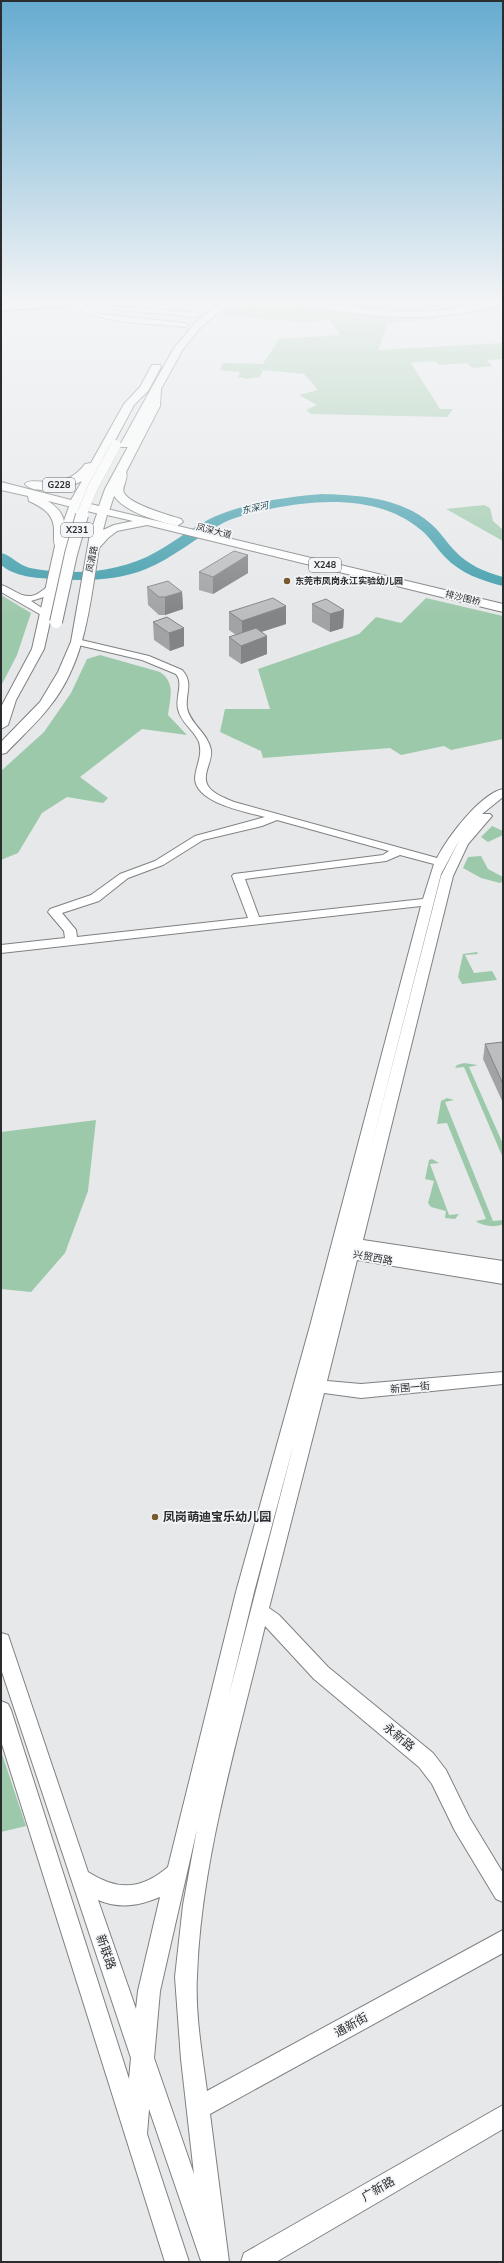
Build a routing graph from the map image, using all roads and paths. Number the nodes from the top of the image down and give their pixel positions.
1 (129, 405) edge
2 (138, 405) edge
3 (146, 405) edge
4 (155, 405) edge
5 (120, 445) junction
6 (103, 452) junction
7 (120, 471) junction
8 (1, 479) edge
9 (1, 486) edge
10 (76, 501) junction
11 (104, 508) junction
12 (172, 524) junction
13 (61, 546) junction
14 (95, 546) junction
15 (425, 586) junction
16 (1, 588) edge
17 (51, 588) junction
18 (17, 597) junction
19 (73, 600) dead end
20 (503, 601) edge
21 (503, 608) edge
22 (46, 614) junction
23 (62, 622) junction
24 (77, 642) junction
25 (2, 724) edge
26 (23, 724) junction
27 (1, 750) edge
28 (503, 792) edge
29 (503, 803) edge
30 (276, 817) junction
31 (398, 851) junction
32 (440, 862) junction
33 (428, 902) junction
34 (256, 921) junction
35 (72, 942) junction
36 (1, 949) edge
37 (348, 1248) junction
38 (503, 1268) edge
39 (503, 1278) edge
40 (503, 1378) edge
41 (318, 1386) junction
42 (260, 1611) junction
43 (1, 1641) edge
44 (1, 1710) edge
45 (176, 1873) junction
46 (80, 1879) junction
47 (503, 1892) edge
48 (503, 1941) edge
49 (142, 2055) junction
50 (198, 2108) junction
51 (503, 2116) edge
52 (135, 2134) junction
53 (177, 2262) edge
54 (213, 2262) edge
55 (217, 2262) edge
56 (253, 2262) edge

1 - 6 highway, 凤清路 / G228
2 - 5 main road, 凤清路 / X231
3 - 5 main road, 凤清路 / X231
4 - 7 highway, 凤清路
5 - 19 main road, 凤清路 / X231
5 - 23 main road, 凤清路 / X231, bridge
6 - 8 highway, G228
6 - 10 highway, 凤清路 / G228
7 - 11 highway, 凤清路
7 - 12 highway
8 - 10 highway, 凤深大道 / G228
9 - 10 highway, 凤深大道 / G228
9 - 13 highway
10 - 11 highway, 凤深大道 / G228
10 - 13 main road, 凤清路 / X231
11 - 12 main road, 凤深大道 / X248
11 - 14 main road, 凤清路 / X231
12 - 14 main road
12 - 15 main road, 凤深大道 / X248
13 - 17 main road, 凤清路 / X231
14 - 24 main road, 凤清路 / X231
15 - 20 main road, 排沙围桥 / X248
15 - 21 main road, 排沙围桥 / X248
16 - 18 street
17 - 18 street
17 - 22 main road, 凤清路 / X231
18 - 22 street
22 - 25 main road, 凤清路 / X231
23 - 25 main road, 凤清路 / X231
23 - 26 main road, 凤清路 / X231
24 - 26 main road, 凤清路 / X231
24 - 30 street
26 - 27 main road, 凤清路 / X231
28 - 32 street
29 - 37 street
30 - 31 street
30 - 35 street
31 - 32 street
31 - 34 street
32 - 33 street
33 - 34 street
33 - 37 street
34 - 35 street
35 - 36 street
37 - 38 street, 兴贸西路
37 - 39 street, 兴贸西路
37 - 41 street
37 - 45 street
40 - 41 street, 新围一街
41 - 42 street
42 - 47 street, 永新路
42 - 50 street
43 - 46 street, 新联路
44 - 52 street
45 - 46 street
45 - 49 street
46 - 49 street, 新联路
48 - 50 street, 通新街
49 - 52 street
49 - 54 street, 新联路
50 - 55 street
51 - 56 street, 广新路
52 - 53 street

